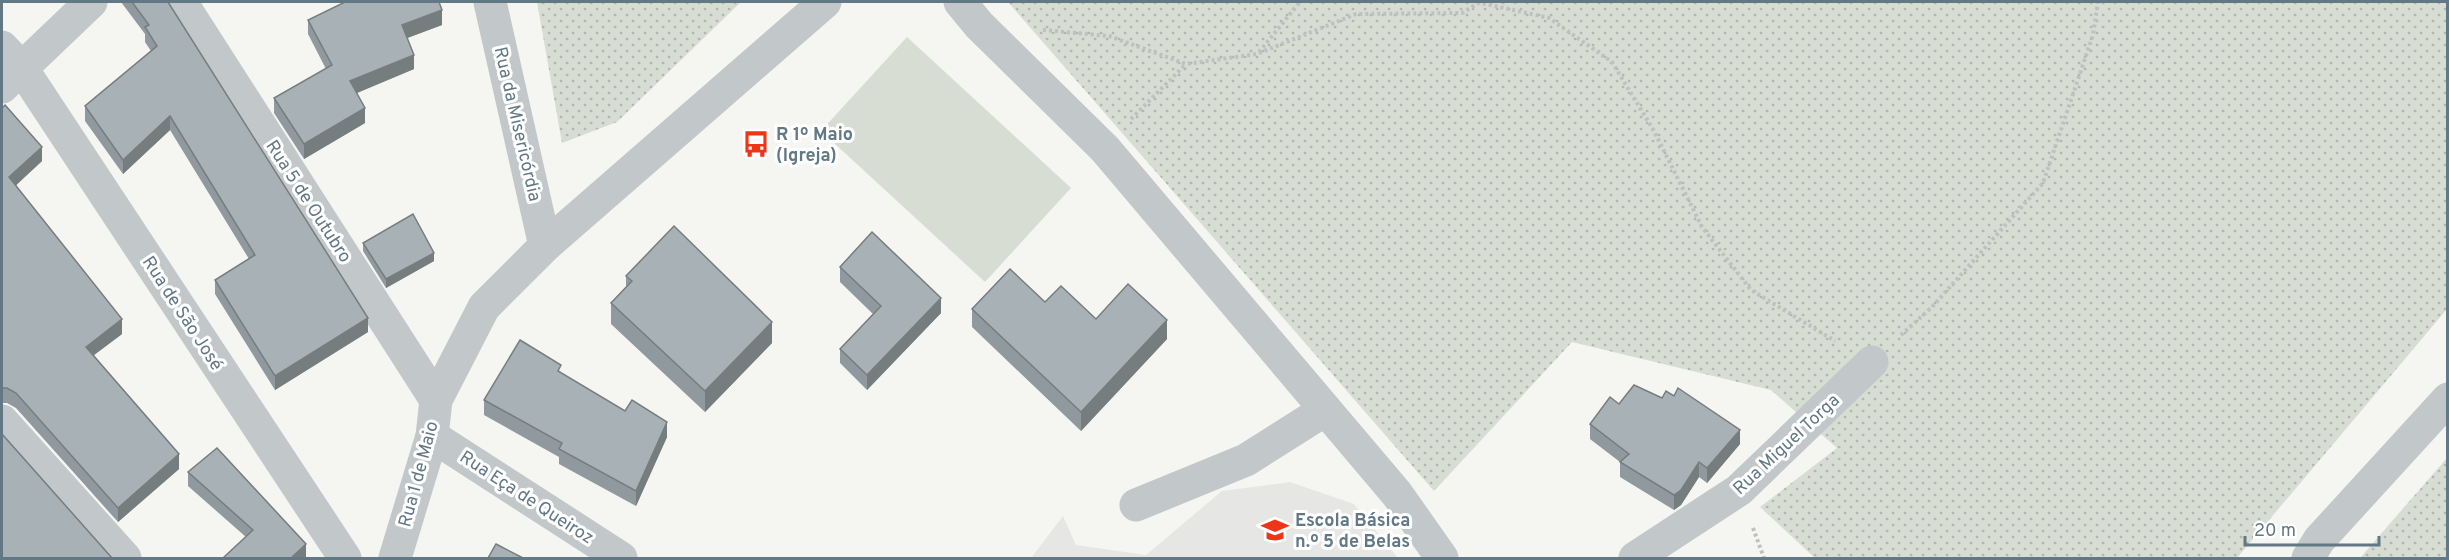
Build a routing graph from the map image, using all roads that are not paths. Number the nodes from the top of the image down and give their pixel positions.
1 (90, 2) edge
2 (181, 2) edge
3 (490, 2) edge
4 (825, 2) edge
5 (969, 13) edge
6 (8, 67) edge
7 (545, 246) junction
8 (1872, 362) road end
9 (2448, 399) edge
10 (436, 400) junction
11 (1325, 410) junction
12 (2, 421) edge
13 (432, 436) junction
14 (1136, 505) dead end
15 (124, 558) edge
16 (345, 558) edge
17 (395, 558) edge
18 (621, 558) edge
19 (1442, 558) edge
20 (1635, 558) edge
21 (2308, 558) edge

1 - 6 street
2 - 10 street, Rua 5 de Outubro
3 - 7 street, Rua da Misericórdia
4 - 7 street, Rua 1 de Maio
5 - 11 street
6 - 16 street, Rua de São José
7 - 10 street, Rua 1 de Maio
8 - 20 street, Rua Miguel Torga
9 - 21 street
10 - 13 street, Rua 1 de Maio
11 - 14 street
11 - 19 street
12 - 15 street
13 - 17 street, Rua 1 de Maio
13 - 18 street, Rua Eça de Queiroz

